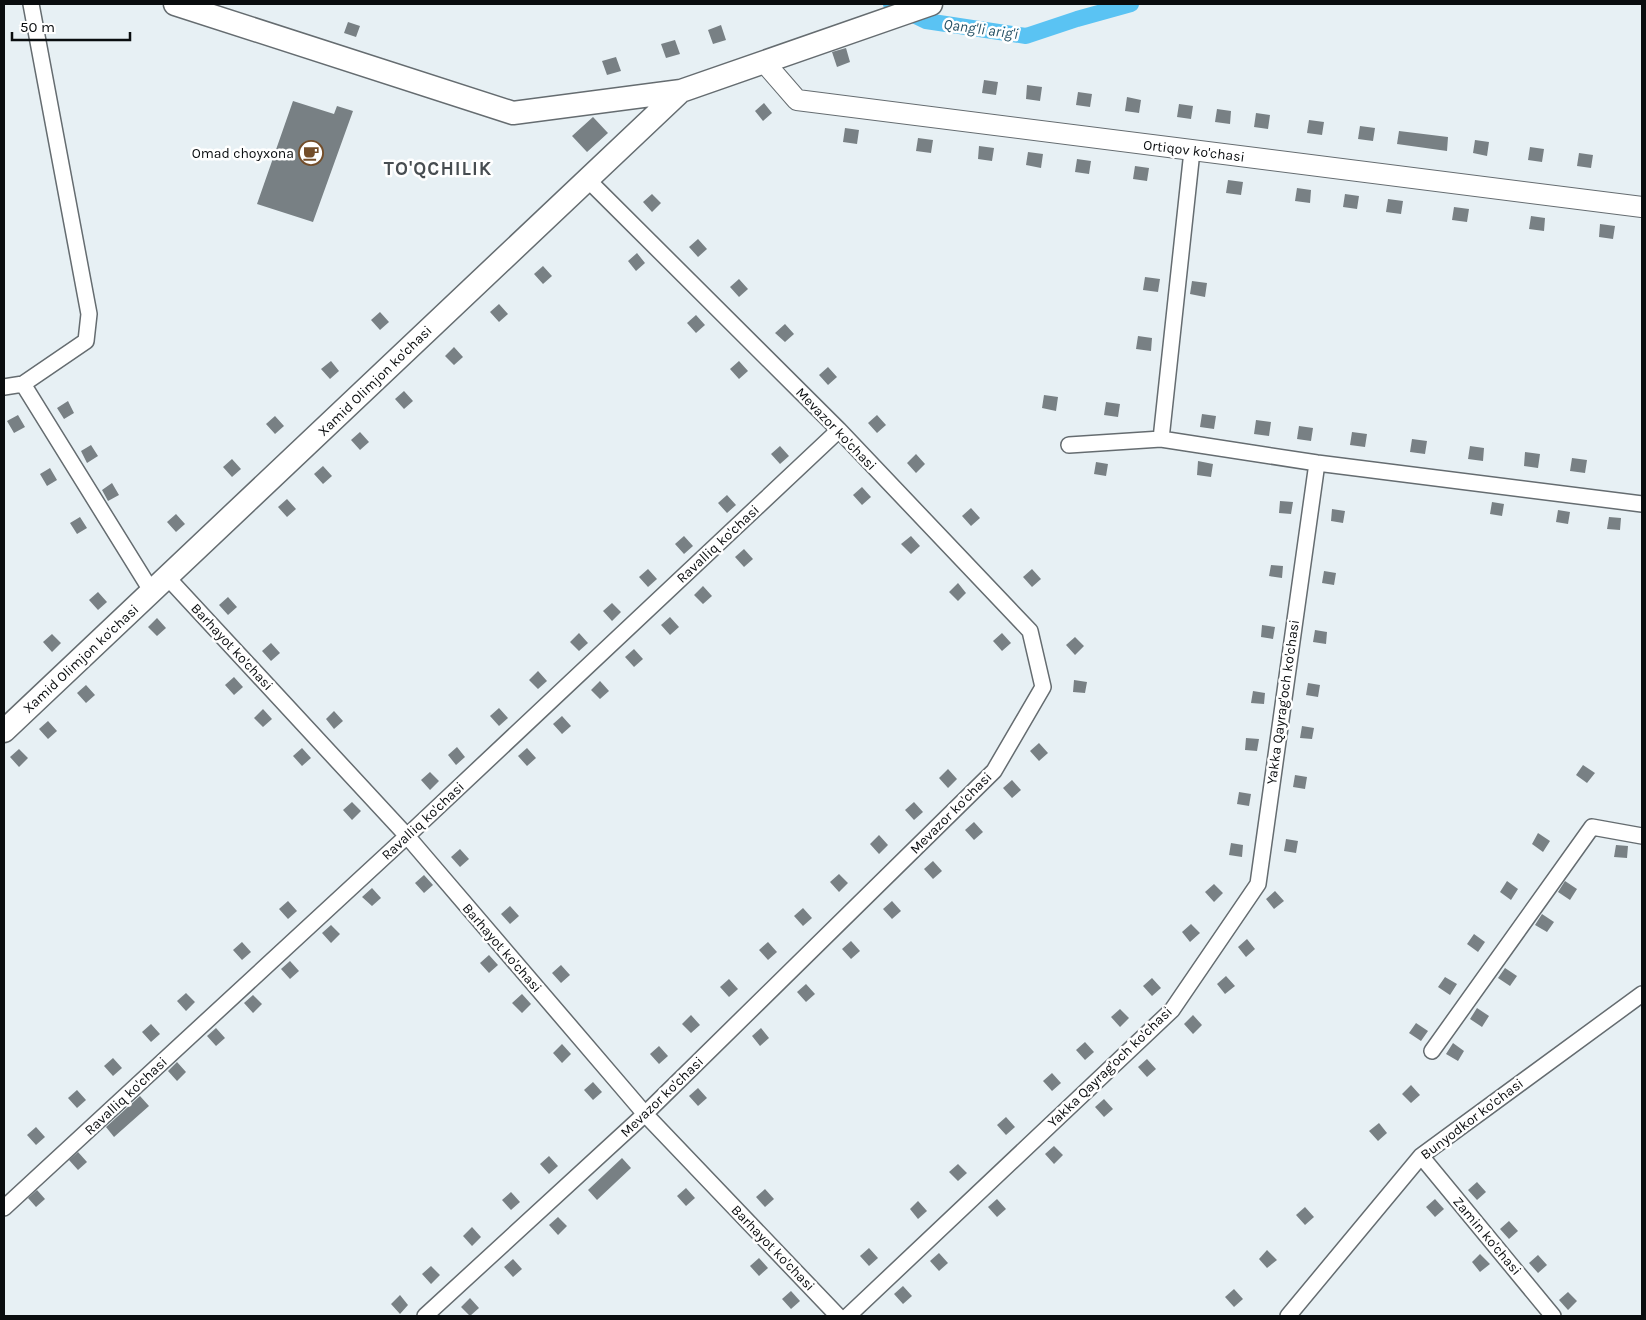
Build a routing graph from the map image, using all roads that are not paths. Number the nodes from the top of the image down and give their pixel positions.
1 (31, 4) edge
2 (175, 4) edge
3 (926, 5) edge
4 (764, 62) junction
5 (682, 91) junction
6 (1192, 151) junction
7 (587, 179) junction
8 (1642, 208) edge
9 (23, 384) junction
10 (4, 387) edge
11 (839, 430) junction
12 (1161, 439) junction
13 (1070, 445) dead end
14 (1317, 463) junction
15 (1642, 504) edge
16 (160, 585) junction
17 (4, 731) edge
18 (407, 836) junction
19 (1642, 836) edge
20 (1641, 997) edge
21 (1432, 1051) dead end
22 (645, 1114) junction
23 (1421, 1156) junction
24 (4, 1208) edge
25 (425, 1316) edge
26 (838, 1316) edge
27 (848, 1316) edge
28 (1288, 1316) edge
29 (1553, 1316) edge

1 - 9 street
2 - 5 main road
3 - 4 main road, Xamid Olimjon ko'chasi
4 - 5 main road, Xamid Olimjon ko'chasi
4 - 6 street, Ortiqov ko'chasi
5 - 7 main road, Xamid Olimjon ko'chasi
6 - 8 street, Ortiqov ko'chasi
6 - 12 street
7 - 11 street, Mevazor ko'chasi
7 - 16 main road, Xamid Olimjon ko'chasi
9 - 10 street
9 - 16 street, Barhayot ko'chasi
11 - 18 street, Ravalliq ko'chasi
11 - 22 street, Mevazor ko'chasi
12 - 13 street
12 - 14 street
14 - 15 street
14 - 27 street, Yakka Qayrag'och ko'chasi
16 - 17 main road, Xamid Olimjon ko'chasi
16 - 18 street, Barhayot ko'chasi
18 - 22 street, Barhayot ko'chasi
18 - 24 street, Ravalliq ko'chasi
19 - 21 street
20 - 23 street, Bunyodkor ko'chasi
22 - 25 street, Mevazor ko'chasi
22 - 26 street, Barhayot ko'chasi
23 - 28 street, Bunyodkor ko'chasi
23 - 29 street, Zamin ko'chasi

